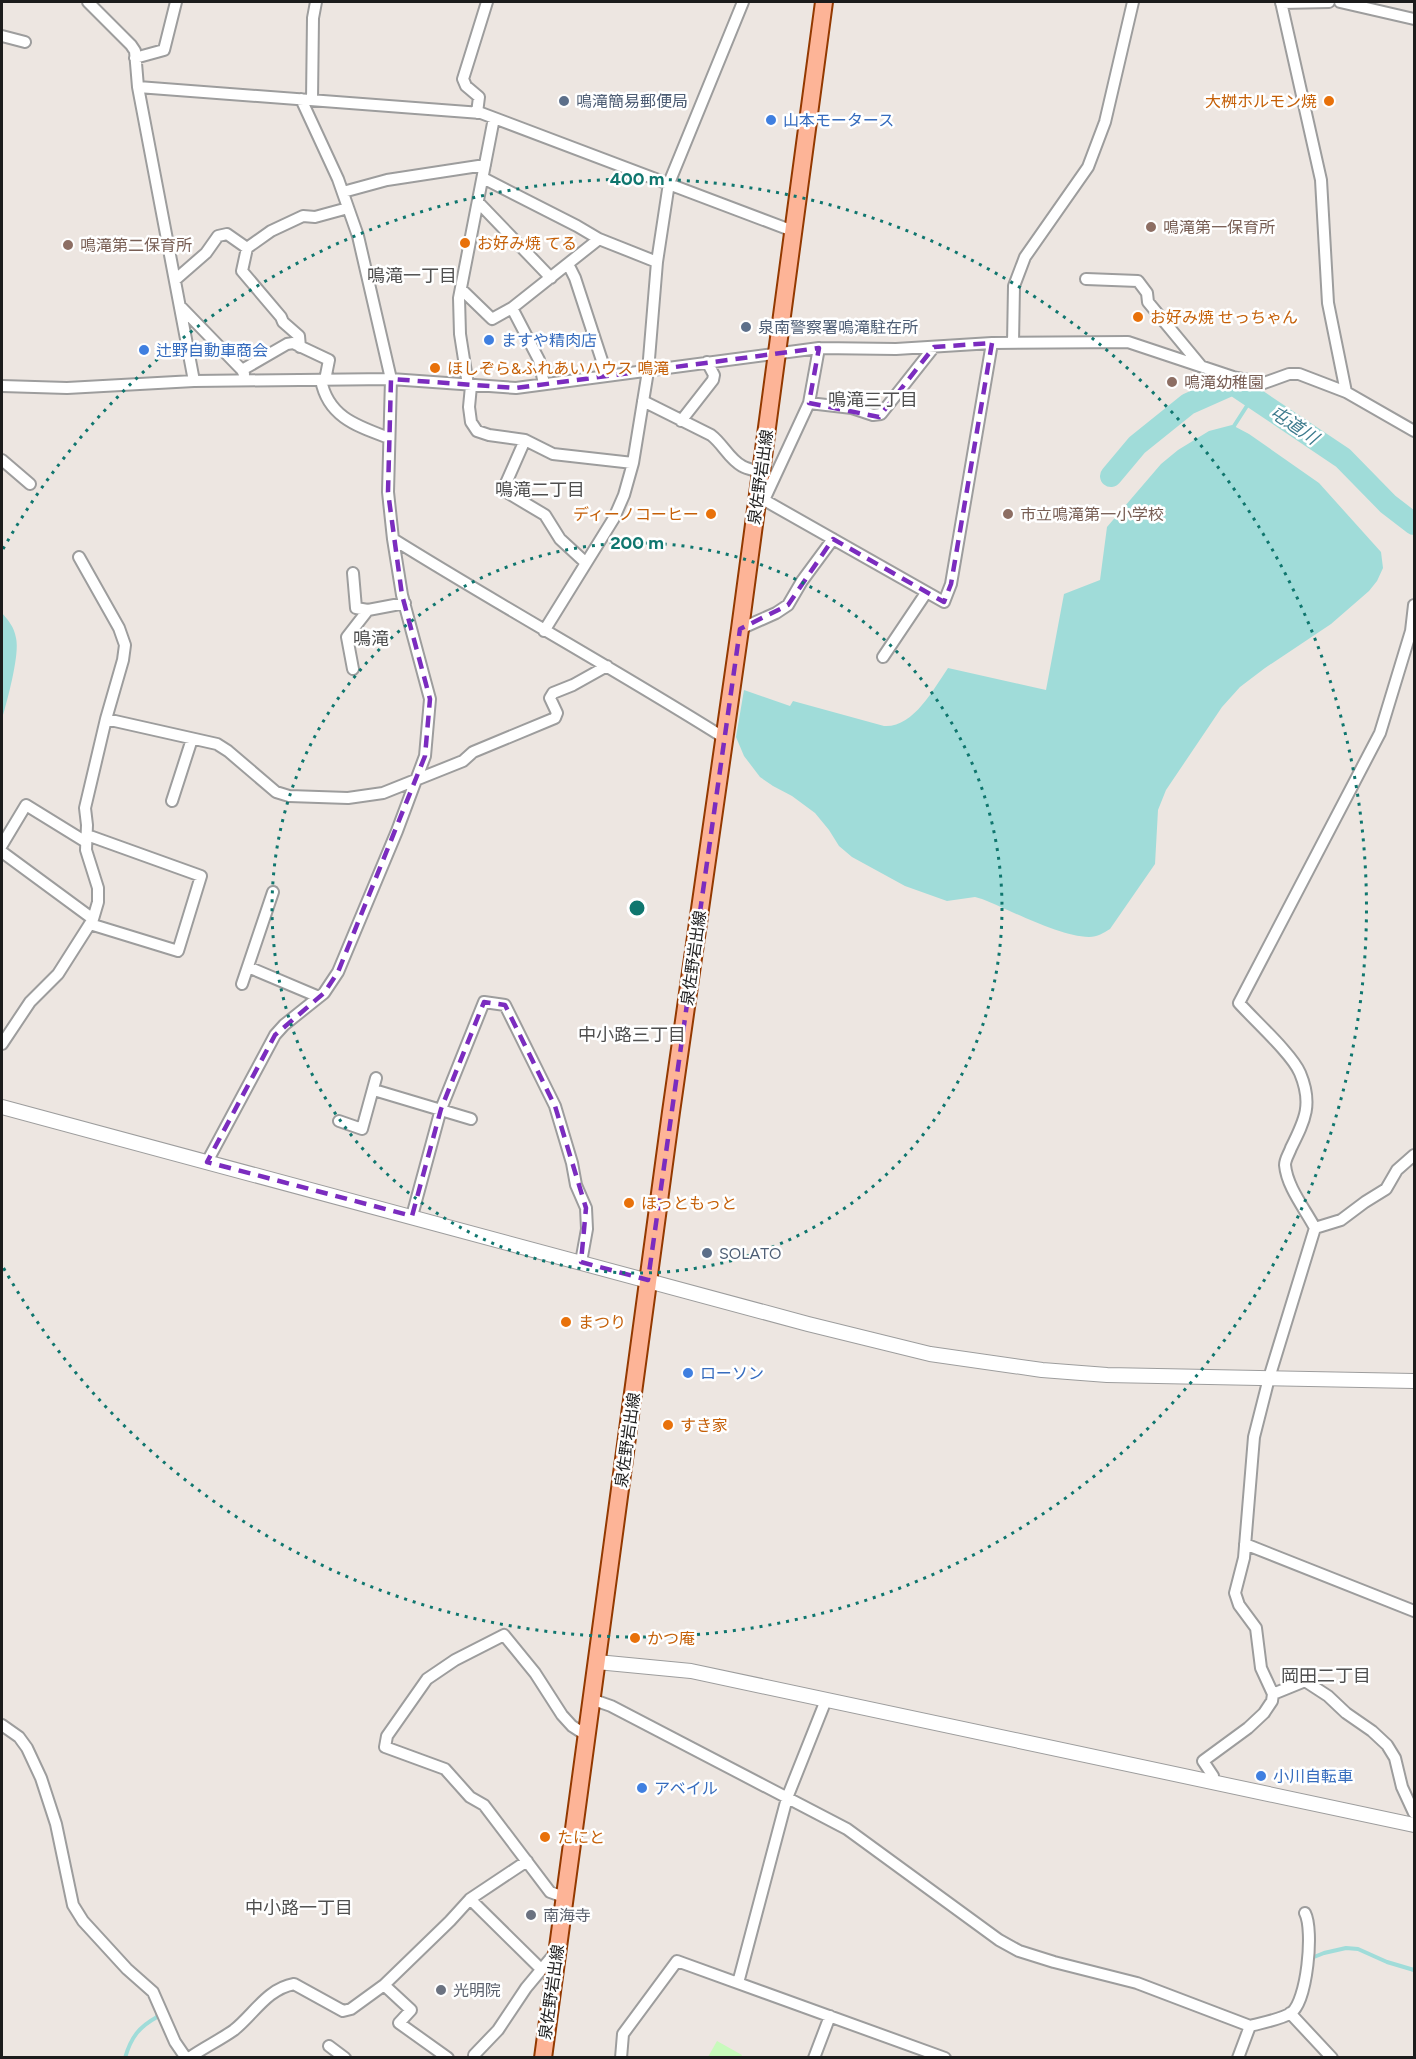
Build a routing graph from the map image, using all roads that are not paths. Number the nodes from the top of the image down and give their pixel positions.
1 (88, 2) edge
2 (176, 2) edge
3 (316, 2) edge
4 (487, 2) edge
5 (743, 2) edge
6 (824, 2) edge
7 (1133, 2) edge
8 (1281, 2) edge
9 (1329, 2) edge
10 (1340, 2) edge
11 (1414, 19) edge
12 (2, 36) edge
13 (25, 42) dead end
14 (135, 58) junction
15 (138, 87) junction
16 (306, 100) junction
17 (477, 113) junction
18 (494, 118) junction
19 (485, 165) junction
20 (483, 178) junction
21 (669, 183) junction
22 (343, 192) junction
23 (478, 202) junction
24 (348, 208) junction
25 (793, 231) junction
26 (599, 239) junction
27 (247, 248) junction
28 (657, 262) junction
29 (568, 264) junction
30 (550, 278) junction
31 (1086, 279) dead end
32 (175, 280) junction
33 (461, 289) junction
34 (180, 306) junction
35 (512, 308) junction
36 (992, 343) junction
37 (1013, 343) junction
38 (300, 346) junction
39 (934, 346) junction
40 (819, 348) junction
41 (776, 352) junction
42 (707, 362) junction
43 (1201, 366) junction
44 (648, 371) junction
45 (244, 375) junction
46 (607, 376) junction
47 (391, 379) junction
48 (323, 380) junction
49 (194, 381) junction
50 (544, 384) junction
51 (2, 386) edge
52 (470, 386) junction
53 (1346, 392) junction
54 (643, 401) junction
55 (809, 403) junction
56 (681, 421) junction
57 (1414, 431) edge
58 (389, 438) junction
59 (525, 440) junction
60 (2, 460) edge
61 (633, 463) junction
62 (6, 470) edge
63 (760, 472) junction
64 (30, 484) dead end
65 (760, 498) junction
66 (393, 539) junction
67 (833, 539) junction
68 (78, 557) dead end
69 (586, 562) junction
70 (353, 573) dead end
71 (926, 593) junction
72 (405, 603) junction
73 (1414, 605) edge
74 (368, 610) junction
75 (740, 629) junction
76 (544, 631) junction
77 (883, 657) dead end
78 (607, 666) junction
79 (353, 669) dead end
80 (106, 719) junction
81 (723, 737) junction
82 (192, 739) junction
83 (416, 780) junction
84 (172, 801) dead end
85 (87, 838) junction
86 (2, 845) edge
87 (2, 852) edge
88 (273, 892) dead end
89 (92, 922) junction
90 (248, 967) junction
91 (242, 984) dead end
92 (319, 997) junction
93 (2, 1044) edge
94 (376, 1078) dead end
95 (374, 1090) junction
96 (2, 1107) edge
97 (441, 1109) junction
98 (471, 1119) dead end
99 (339, 1121) dead end
100 (1414, 1155) edge
101 (207, 1162) junction
102 (412, 1216) junction
103 (1315, 1228) junction
104 (581, 1262) junction
105 (648, 1280) junction
106 (1269, 1378) junction
107 (1414, 1381) edge
108 (1245, 1544) junction
109 (1414, 1611) edge
110 (597, 1662) junction
111 (1273, 1694) junction
112 (591, 1699) junction
113 (826, 1700) junction
114 (2, 1725) edge
115 (586, 1735) junction
116 (1211, 1782) junction
117 (787, 1798) junction
118 (1414, 1813) edge
119 (1414, 1826) edge
120 (527, 1861) junction
121 (564, 1897) junction
122 (470, 1899) junction
123 (1305, 1913) dead end
124 (556, 1952) junction
125 (541, 1969) junction
126 (738, 1983) junction
127 (384, 1985) junction
128 (1290, 2013) junction
129 (830, 2016) junction
130 (1250, 2026) junction
131 (329, 2046) dead end
132 (475, 2057) edge
133 (188, 2058) edge
134 (345, 2058) edge
135 (448, 2058) edge
136 (543, 2058) edge
137 (621, 2058) edge
138 (814, 2058) edge
139 (945, 2058) edge
140 (1238, 2058) edge
141 (1332, 2058) edge

1 - 14 street
2 - 14 street
3 - 16 street
4 - 17 street
5 - 21 street
6 - 25 main road, 泉佐野岩出線
7 - 37 street
8 - 9 street
8 - 53 street
10 - 11 street
12 - 13 street
14 - 15 street
15 - 16 street
15 - 32 street
16 - 17 street
16 - 22 street
17 - 18 street
18 - 19 street
18 - 21 street
19 - 20 street
19 - 22 street
20 - 23 street
20 - 26 street
21 - 25 street
21 - 28 street
22 - 24 street
23 - 30 street
23 - 33 street
24 - 27 street
24 - 47 street
25 - 41 main road, 泉佐野岩出線
26 - 28 street
26 - 29 street
27 - 32 street
27 - 38 street
28 - 44 street
29 - 30 street
29 - 46 street
30 - 35 street
31 - 43 street
32 - 34 street
33 - 35 street
33 - 52 street
34 - 45 street
34 - 49 street
35 - 50 street
36 - 37 street
36 - 39 street
36 - 71 street
37 - 43 street
38 - 45 street
38 - 48 street
39 - 40 street
39 - 55 street
40 - 41 street
40 - 55 street
41 - 42 street
41 - 63 main road, 泉佐野岩出線
42 - 44 street
42 - 56 street
43 - 53 street
44 - 46 street
44 - 54 street
45 - 48 street
45 - 49 street
46 - 50 street
47 - 48 street
47 - 52 street
47 - 58 street
48 - 58 street
49 - 51 street
50 - 52 street
52 - 59 street
53 - 57 street
54 - 56 street
54 - 61 street
55 - 65 street
56 - 63 street
58 - 66 street
59 - 61 street
59 - 69 street
60 - 62 street
61 - 69 street
62 - 64 street
63 - 65 main road, 泉佐野岩出線
65 - 67 street
65 - 75 main road, 泉佐野岩出線
66 - 72 street
66 - 76 street
67 - 71 street
67 - 75 street
68 - 80 street
69 - 76 street
70 - 74 street
71 - 77 street
72 - 74 street
72 - 83 street
73 - 103 street
74 - 79 street
75 - 81 main road, 泉佐野岩出線
76 - 78 street
78 - 81 street
78 - 83 street
80 - 82 street
80 - 85 street
81 - 105 main road, 泉佐野岩出線
82 - 83 street
82 - 84 street
83 - 92 street
85 - 86 street
85 - 89 street
85 - 89 street
87 - 89 street
88 - 90 street
89 - 93 street
90 - 91 street
90 - 92 street
92 - 101 street
94 - 95 street
95 - 97 street
95 - 99 street
96 - 101 street
97 - 98 street
97 - 102 street
97 - 104 street
100 - 103 street
101 - 102 street
102 - 104 street
103 - 106 street
104 - 105 street
105 - 106 street
105 - 110 main road, 泉佐野岩出線
106 - 107 street
106 - 108 street
108 - 109 street
108 - 111 street
110 - 112 main road, 泉佐野岩出線
110 - 113 street
111 - 116 street
111 - 118 street
112 - 115 main road, 泉佐野岩出線
112 - 117 street
113 - 116 street
113 - 117 street
114 - 133 street
115 - 120 street
115 - 121 main road, 泉佐野岩出線
116 - 119 street
117 - 126 street
117 - 130 street
120 - 121 street
120 - 122 street
121 - 124 main road, 泉佐野岩出線
122 - 125 street
122 - 127 street
123 - 128 street
124 - 125 street
124 - 136 main road, 泉佐野岩出線
125 - 132 street
126 - 129 street
126 - 137 street
127 - 133 street
127 - 135 street
128 - 130 street
128 - 141 street
129 - 138 street
129 - 139 street
130 - 140 street
131 - 134 street

